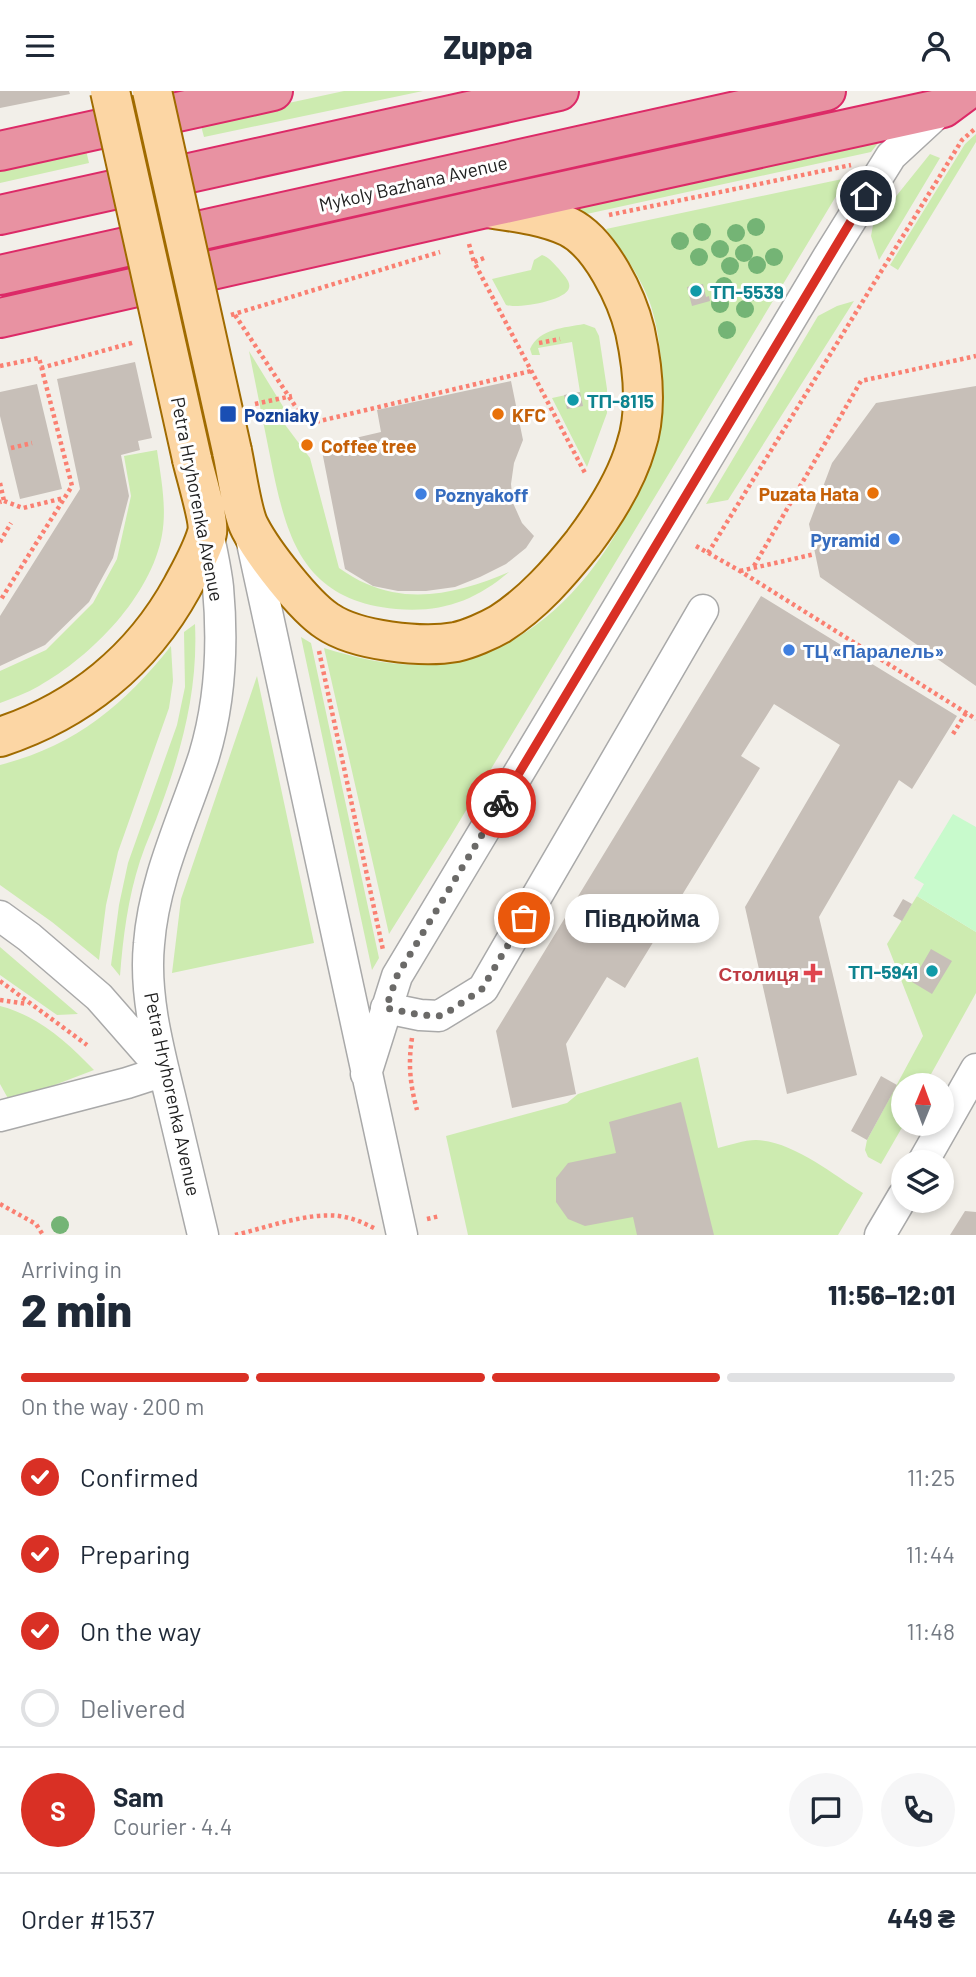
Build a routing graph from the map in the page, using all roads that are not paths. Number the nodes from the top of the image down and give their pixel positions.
1 (110, 91) edge
2 (152, 91) edge
3 (273, 91) edge
4 (559, 91) edge
5 (826, 91) edge
6 (954, 100) edge
7 (0, 151) edge
8 (486, 208) junction
9 (0, 215) edge
10 (0, 275) edge
11 (0, 318) edge
12 (248, 527) junction
13 (208, 530) junction
14 (703, 610) dead end
15 (0, 737) edge
16 (0, 916) edge
17 (386, 1008) junction
18 (976, 1069) edge
19 (164, 1071) junction
20 (366, 1074) junction
21 (0, 1116) edge
22 (930, 1150) edge
23 (893, 1213) edge
24 (390, 1233) edge
25 (203, 1235) edge
26 (880, 1235) edge

1 - 13 main road, Petra Hryhorenka Avenue, bridge
2 - 12 main road, bridge
3 - 7 highway
4 - 9 highway
5 - 10 highway, Mykoly Bazhana Avenue
6 - 8 highway
6 - 17 street
8 - 11 highway
8 - 12 main road
12 - 20 street
13 - 15 main road
13 - 19 street, Petra Hryhorenka Avenue
14 - 17 street
16 - 19 street
17 - 20 street
18 - 22 street
19 - 21 street
19 - 25 street, Petra Hryhorenka Avenue
20 - 24 street
23 - 26 street

